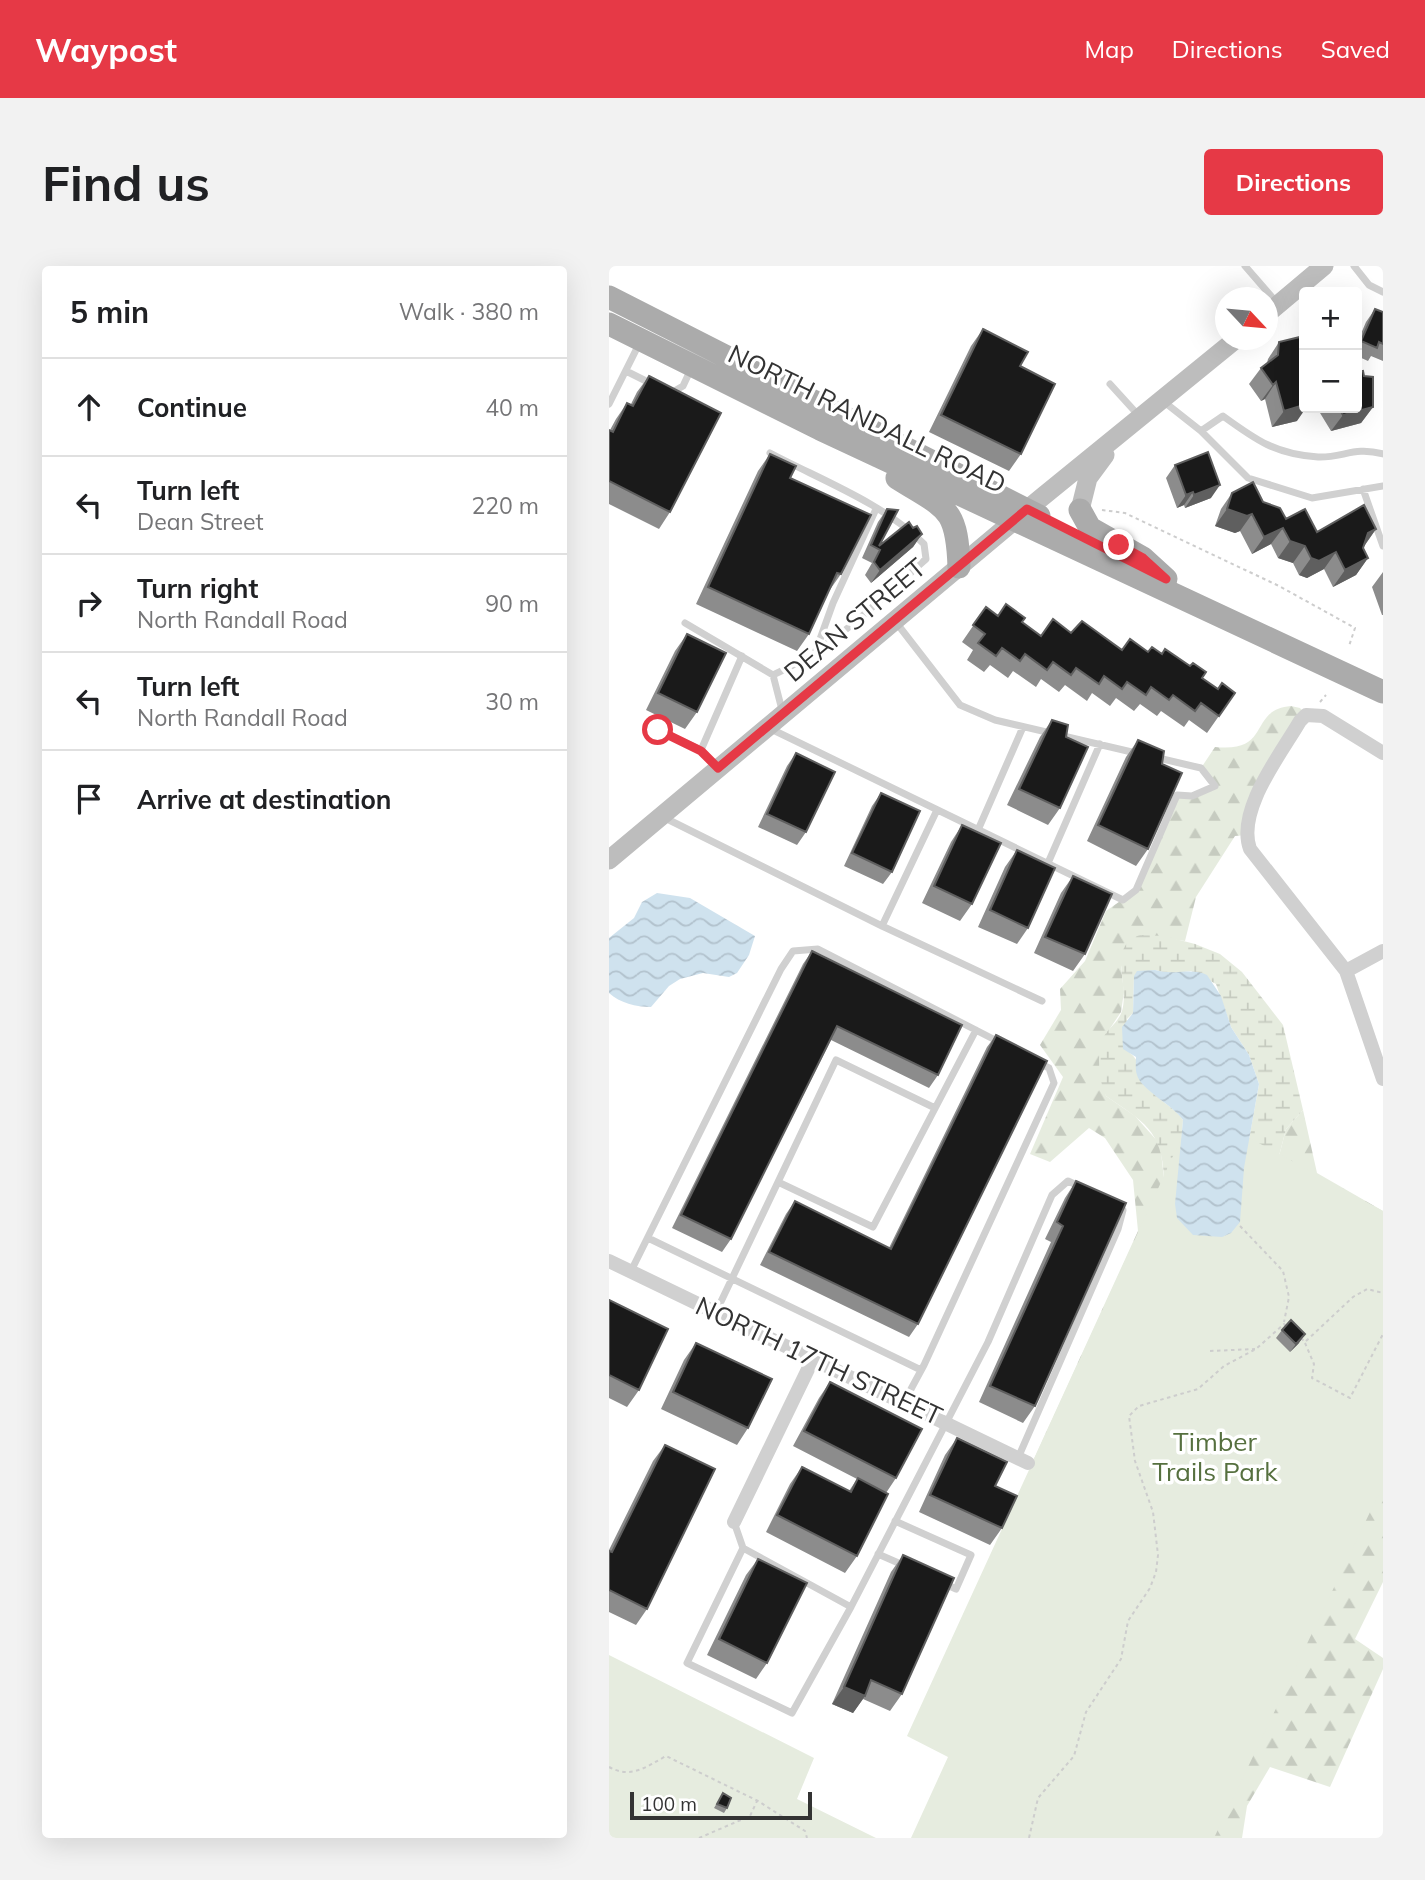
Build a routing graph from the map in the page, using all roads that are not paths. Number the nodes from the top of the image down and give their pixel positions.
1 (1245, 266) edge
2 (1324, 266) edge
3 (1354, 266) edge
4 (1259, 287) edge
5 (1383, 292) edge
6 (609, 297) edge
7 (1278, 305) edge
8 (609, 324) edge
9 (641, 340) junction
10 (1223, 350) edge
11 (693, 365) junction
12 (626, 371) junction
13 (1110, 384) dead end
14 (613, 387) edge
15 (1161, 400) junction
16 (609, 404) edge
17 (1138, 419) junction
18 (820, 429) junction
19 (1201, 432) junction
20 (770, 453) edge
21 (1383, 454) edge
22 (1383, 486) edge
23 (1363, 489) junction
24 (876, 509) junction
25 (1080, 510) joint
26 (1021, 515) junction
27 (1383, 546) edge
28 (959, 567) junction
29 (1166, 579) junction
30 (895, 620) junction
31 (685, 624) dead end
32 (1255, 630) junction
33 (815, 653) junction
34 (742, 656) junction
35 (773, 675) junction
36 (1383, 692) edge
37 (783, 714) junction
38 (767, 727) junction
39 (1023, 727) junction
40 (658, 730) dead end
41 (1100, 744) junction
42 (701, 751) junction
43 (1383, 753) edge
44 (718, 768) junction
45 (937, 810) junction
46 (663, 816) junction
47 (978, 830) junction
48 (609, 860) edge
49 (1048, 863) junction
50 (882, 926) junction
51 (1383, 951) edge
52 (1346, 971) junction
53 (1042, 1001) dead end
54 (976, 1030) junction
55 (1013, 1049) edge
56 (1025, 1055) edge
57 (1383, 1079) edge
58 (935, 1108) junction
59 (778, 1182) junction
60 (1091, 1191) edge
61 (1102, 1196) edge
62 (648, 1238) junction
63 (609, 1261) edge
64 (631, 1272) junction
65 (732, 1277) junction
66 (715, 1312) junction
67 (813, 1359) junction
68 (921, 1370) junction
69 (904, 1402) junction
70 (946, 1422) junction
71 (1023, 1461) joint
72 (895, 1521) junction
73 (734, 1522) joint
74 (743, 1548) junction
75 (878, 1554) junction
76 (912, 1569) edge
77 (934, 1579) edge
78 (851, 1607) junction

1 - 4 lane
2 - 7 street
3 - 5 lane
6 - 26 main road, NORTH RANDALL ROAD
8 - 9 main road, NORTH RANDALL ROAD
9 - 11 main road, NORTH RANDALL ROAD
9 - 12 lane
10 - 15 street, DEAN STREET
11 - 12 lane
11 - 18 main road, NORTH RANDALL ROAD
12 - 14 lane
13 - 17 lane
14 - 16 lane
15 - 17 street, DEAN STREET
15 - 19 lane
17 - 25 street, DEAN STREET
17 - 26 street, DEAN STREET
18 - 26 main road, NORTH RANDALL ROAD
18 - 28 main road
19 - 21 lane
19 - 23 lane
20 - 24 lane
22 - 23 lane
23 - 27 lane
24 - 33 lane
24 - 33 lane
25 - 29 main road, NORTH RANDALL ROAD
26 - 28 street, DEAN STREET
26 - 29 main road, NORTH RANDALL ROAD
26 - 32 main road, NORTH RANDALL ROAD
28 - 30 street, DEAN STREET
29 - 32 main road, NORTH RANDALL ROAD
30 - 37 street, DEAN STREET
30 - 39 lane
31 - 34 lane
32 - 36 main road, NORTH RANDALL ROAD
33 - 35 lane
34 - 35 lane
34 - 42 lane
35 - 37 lane
37 - 38 street, DEAN STREET
38 - 44 street, DEAN STREET
38 - 45 lane
39 - 41 lane
39 - 47 lane
40 - 42 lane
41 - 49 lane
41 - 49 lane
42 - 44 lane
43 - 52 street
44 - 46 street, DEAN STREET
45 - 47 lane
45 - 50 lane
46 - 48 street, DEAN STREET
46 - 50 lane
47 - 49 lane
50 - 53 lane
51 - 52 street
52 - 57 street
54 - 55 lane
54 - 58 lane
54 - 62 lane
56 - 68 lane
58 - 59 lane
58 - 59 lane
59 - 65 lane
60 - 70 lane
61 - 71 lane
62 - 64 lane
62 - 65 lane
63 - 64 street, NORTH 17TH STREET
64 - 66 street, NORTH 17TH STREET
65 - 66 lane
65 - 68 lane
66 - 67 street, NORTH 17TH STREET
67 - 69 street, NORTH 17TH STREET
67 - 73 street
68 - 69 lane
69 - 70 street, NORTH 17TH STREET
70 - 71 street, NORTH 17TH STREET
70 - 72 lane
72 - 75 lane
72 - 77 lane
73 - 74 lane
74 - 78 lane
74 - 78 lane
75 - 76 lane
75 - 78 lane

